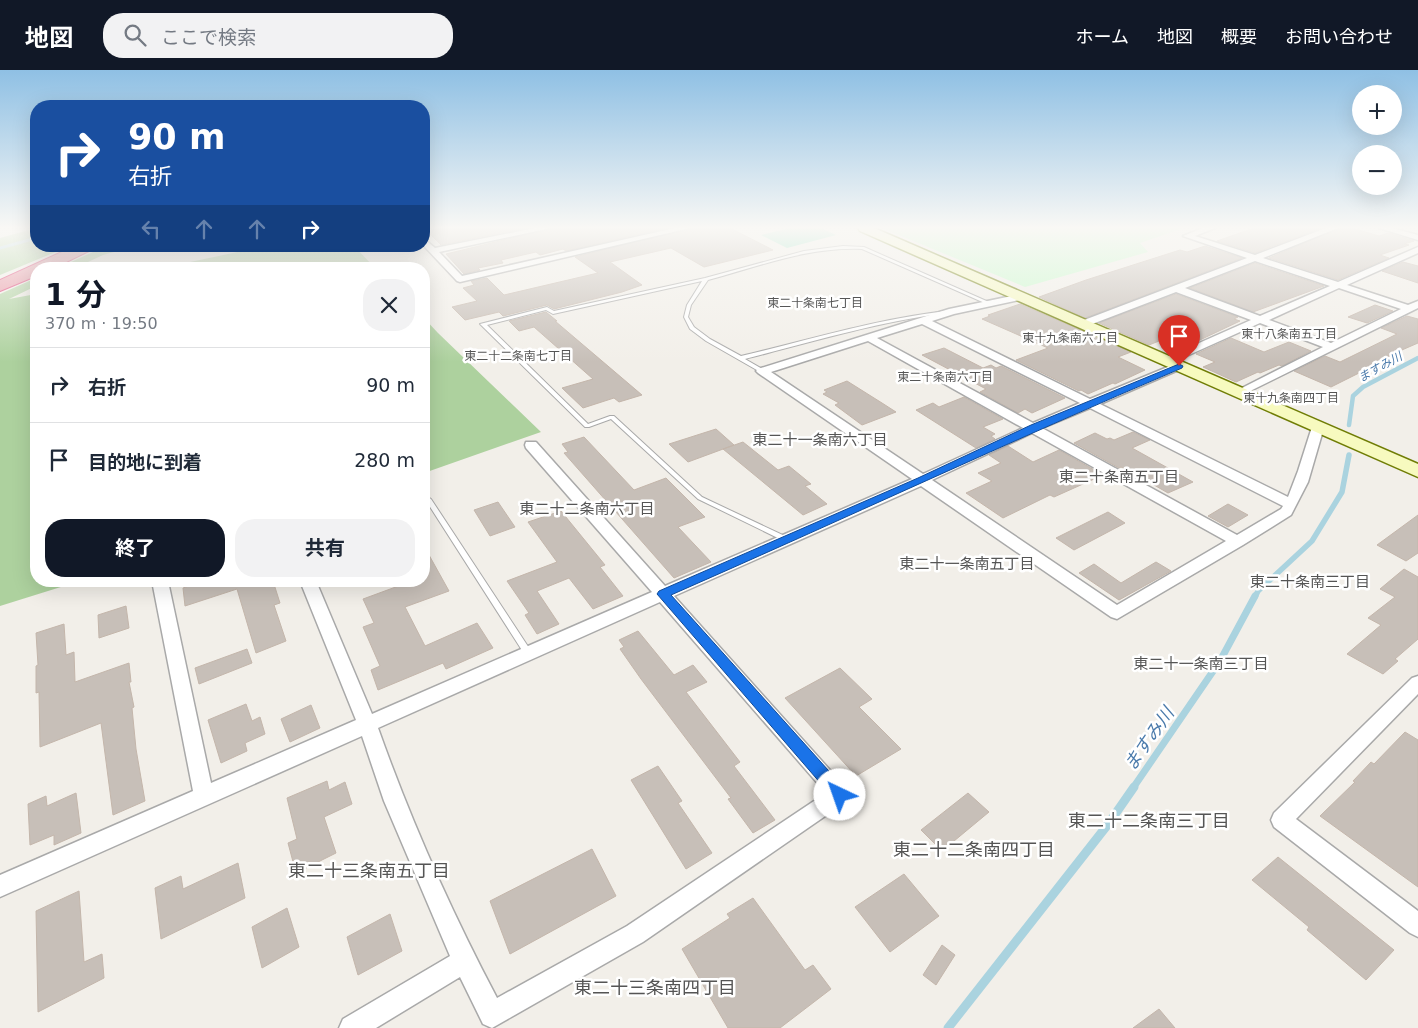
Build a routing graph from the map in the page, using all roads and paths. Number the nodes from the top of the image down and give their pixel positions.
1 (29, 273) edge
2 (454, 273) edge
3 (488, 273) edge
4 (727, 273) edge
5 (919, 273) edge
6 (966, 273) edge
7 (1216, 273) edge
8 (1301, 273) edge
9 (1366, 273) edge
10 (707, 278) junction
11 (1338, 285) junction
12 (0, 286) edge
13 (1175, 288) junction
14 (1021, 297) junction
15 (988, 303) junction
16 (1418, 304) edge
17 (1408, 308) junction
18 (952, 311) junction
19 (1260, 320) junction
20 (925, 321) junction
21 (1083, 324) junction
22 (870, 338) junction
23 (1332, 347) junction
24 (741, 358) junction
25 (1173, 364) junction
26 (762, 370) junction
27 (1240, 393) junction
28 (1091, 403) junction
29 (1034, 427) junction
30 (1318, 427) junction
31 (531, 444) dead end
32 (1416, 468) edge
33 (922, 480) junction
34 (430, 502) edge
35 (1292, 504) junction
36 (786, 540) junction
37 (1238, 542) junction
38 (161, 587) edge
39 (310, 587) edge
40 (663, 594) junction
41 (528, 654) junction
42 (1418, 683) edge
43 (367, 724) junction
44 (204, 796) junction
45 (0, 886) edge
46 (1418, 925) edge
47 (464, 961) junction
48 (352, 1028) edge

1 - 12 highway
2 - 3 street
4 - 10 lane
5 - 15 lane
6 - 14 street
7 - 13 street
8 - 11 street
9 - 11 street
10 - 24 lane
10 - 36 lane
11 - 17 street
11 - 19 street
13 - 19 street
13 - 21 street
14 - 15 street
14 - 21 street
15 - 18 street
16 - 17 street
17 - 23 street
18 - 20 street
18 - 24 lane
19 - 23 street
19 - 25 street
20 - 22 street
20 - 28 street
21 - 25 street
22 - 26 street
22 - 29 street
23 - 27 street
24 - 26 lane
25 - 27 street
25 - 28 street
26 - 33 street
27 - 30 street
28 - 29 street
28 - 35 street
29 - 33 street
29 - 37 street
30 - 32 street
30 - 35 street
31 - 40 street
33 - 36 street
33 - 37 street
34 - 41 lane
35 - 37 street
36 - 40 street
38 - 44 street
39 - 43 street
40 - 41 street
40 - 47 street
41 - 43 street
42 - 46 street
43 - 44 street
43 - 47 street
44 - 45 street
47 - 48 street

